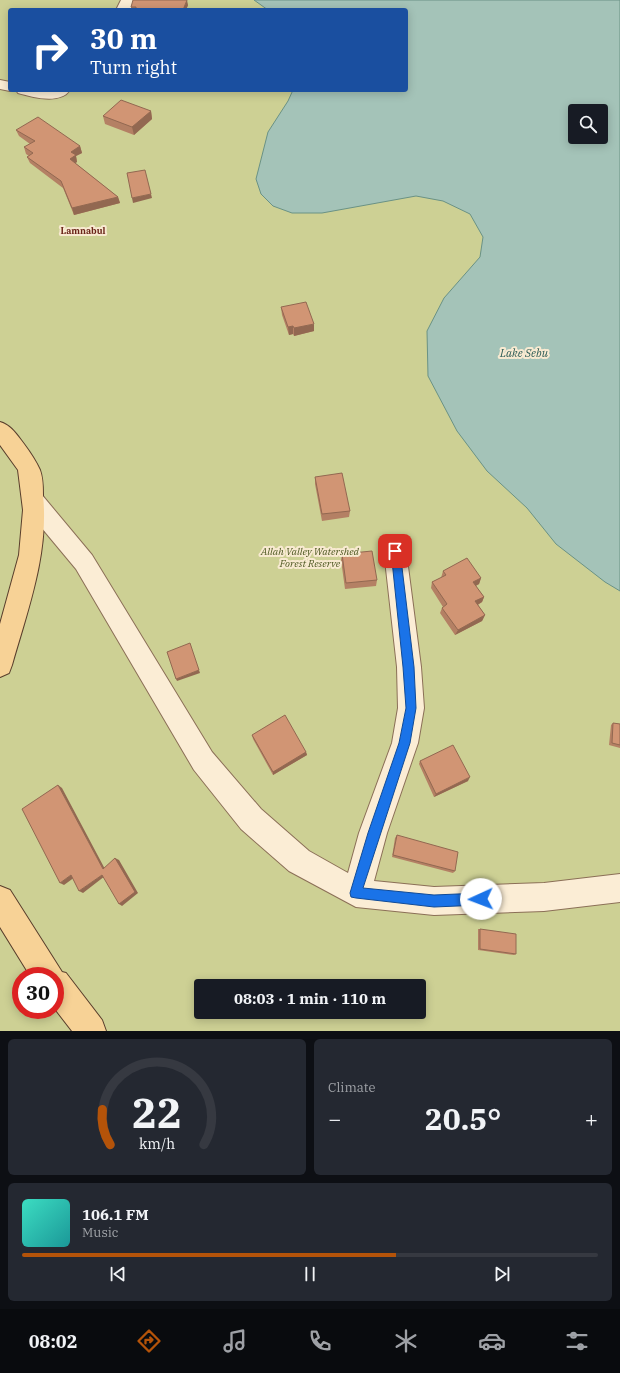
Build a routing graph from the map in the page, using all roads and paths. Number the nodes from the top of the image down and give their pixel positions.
1 (34, 92) edge
2 (60, 92) edge
3 (0, 430) edge
4 (34, 502) junction
5 (395, 551) dead end
6 (0, 665) edge
7 (620, 888) edge
8 (356, 893) junction
9 (0, 900) edge
10 (42, 967) edge
11 (64, 996) edge
12 (91, 1031) edge

1 - 2 street
3 - 4 main road
4 - 6 main road
4 - 8 street
5 - 8 street
7 - 8 street
9 - 10 main road
11 - 12 main road

